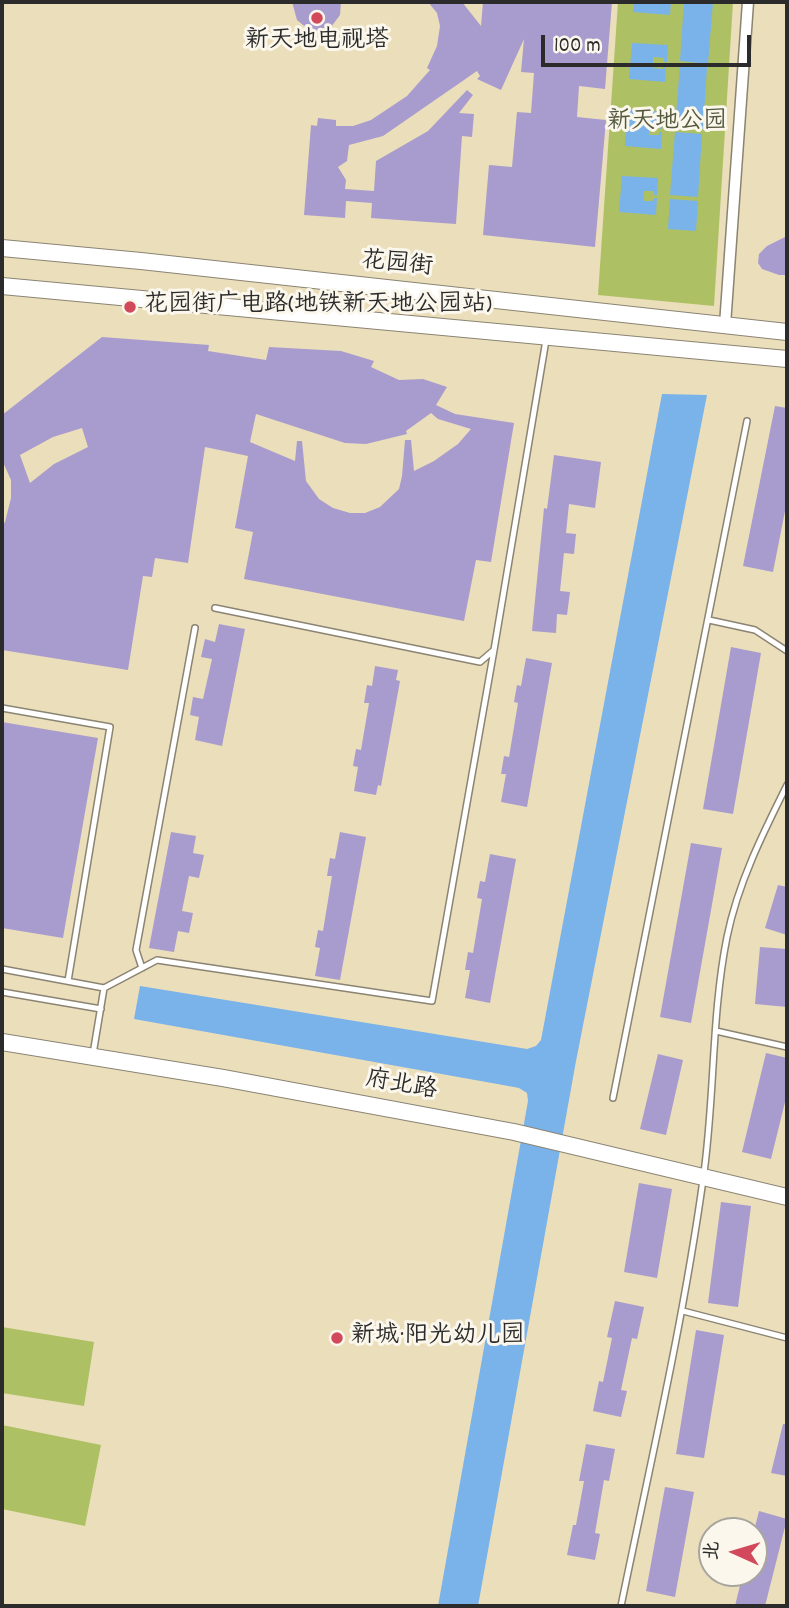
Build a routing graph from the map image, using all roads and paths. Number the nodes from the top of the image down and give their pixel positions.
1 (748, 2) edge
2 (2, 248) edge
3 (2, 286) edge
4 (725, 325) junction
5 (787, 332) edge
6 (546, 337) junction
7 (787, 359) edge
8 (747, 421) dead end
9 (215, 608) dead end
10 (709, 620) junction
11 (195, 628) dead end
12 (494, 650) junction
13 (787, 651) edge
14 (2, 708) edge
15 (787, 785) edge
16 (142, 968) junction
17 (2, 969) edge
18 (68, 981) junction
19 (104, 988) junction
20 (2, 992) edge
21 (101, 1009) junction
22 (716, 1031) junction
23 (2, 1042) edge
24 (787, 1047) edge
25 (93, 1057) junction
26 (613, 1098) dead end
27 (704, 1177) junction
28 (787, 1197) edge
29 (682, 1311) junction
30 (787, 1338) edge
31 (621, 1606) edge

1 - 4 street
2 - 4 main road, 花园街
3 - 6 main road
4 - 5 main road, 花园街
6 - 7 main road
6 - 12 lane
8 - 10 lane
9 - 12 lane
10 - 13 lane
10 - 26 lane
11 - 16 lane
12 - 16 lane
14 - 18 lane
15 - 22 lane
16 - 19 lane
17 - 18 lane
18 - 19 lane
19 - 21 lane
20 - 21 lane
21 - 25 lane
22 - 24 lane
22 - 27 lane
23 - 25 main road, 府北路
25 - 27 main road, 府北路
27 - 28 main road, 府北路
27 - 29 lane
29 - 30 lane
29 - 31 lane

